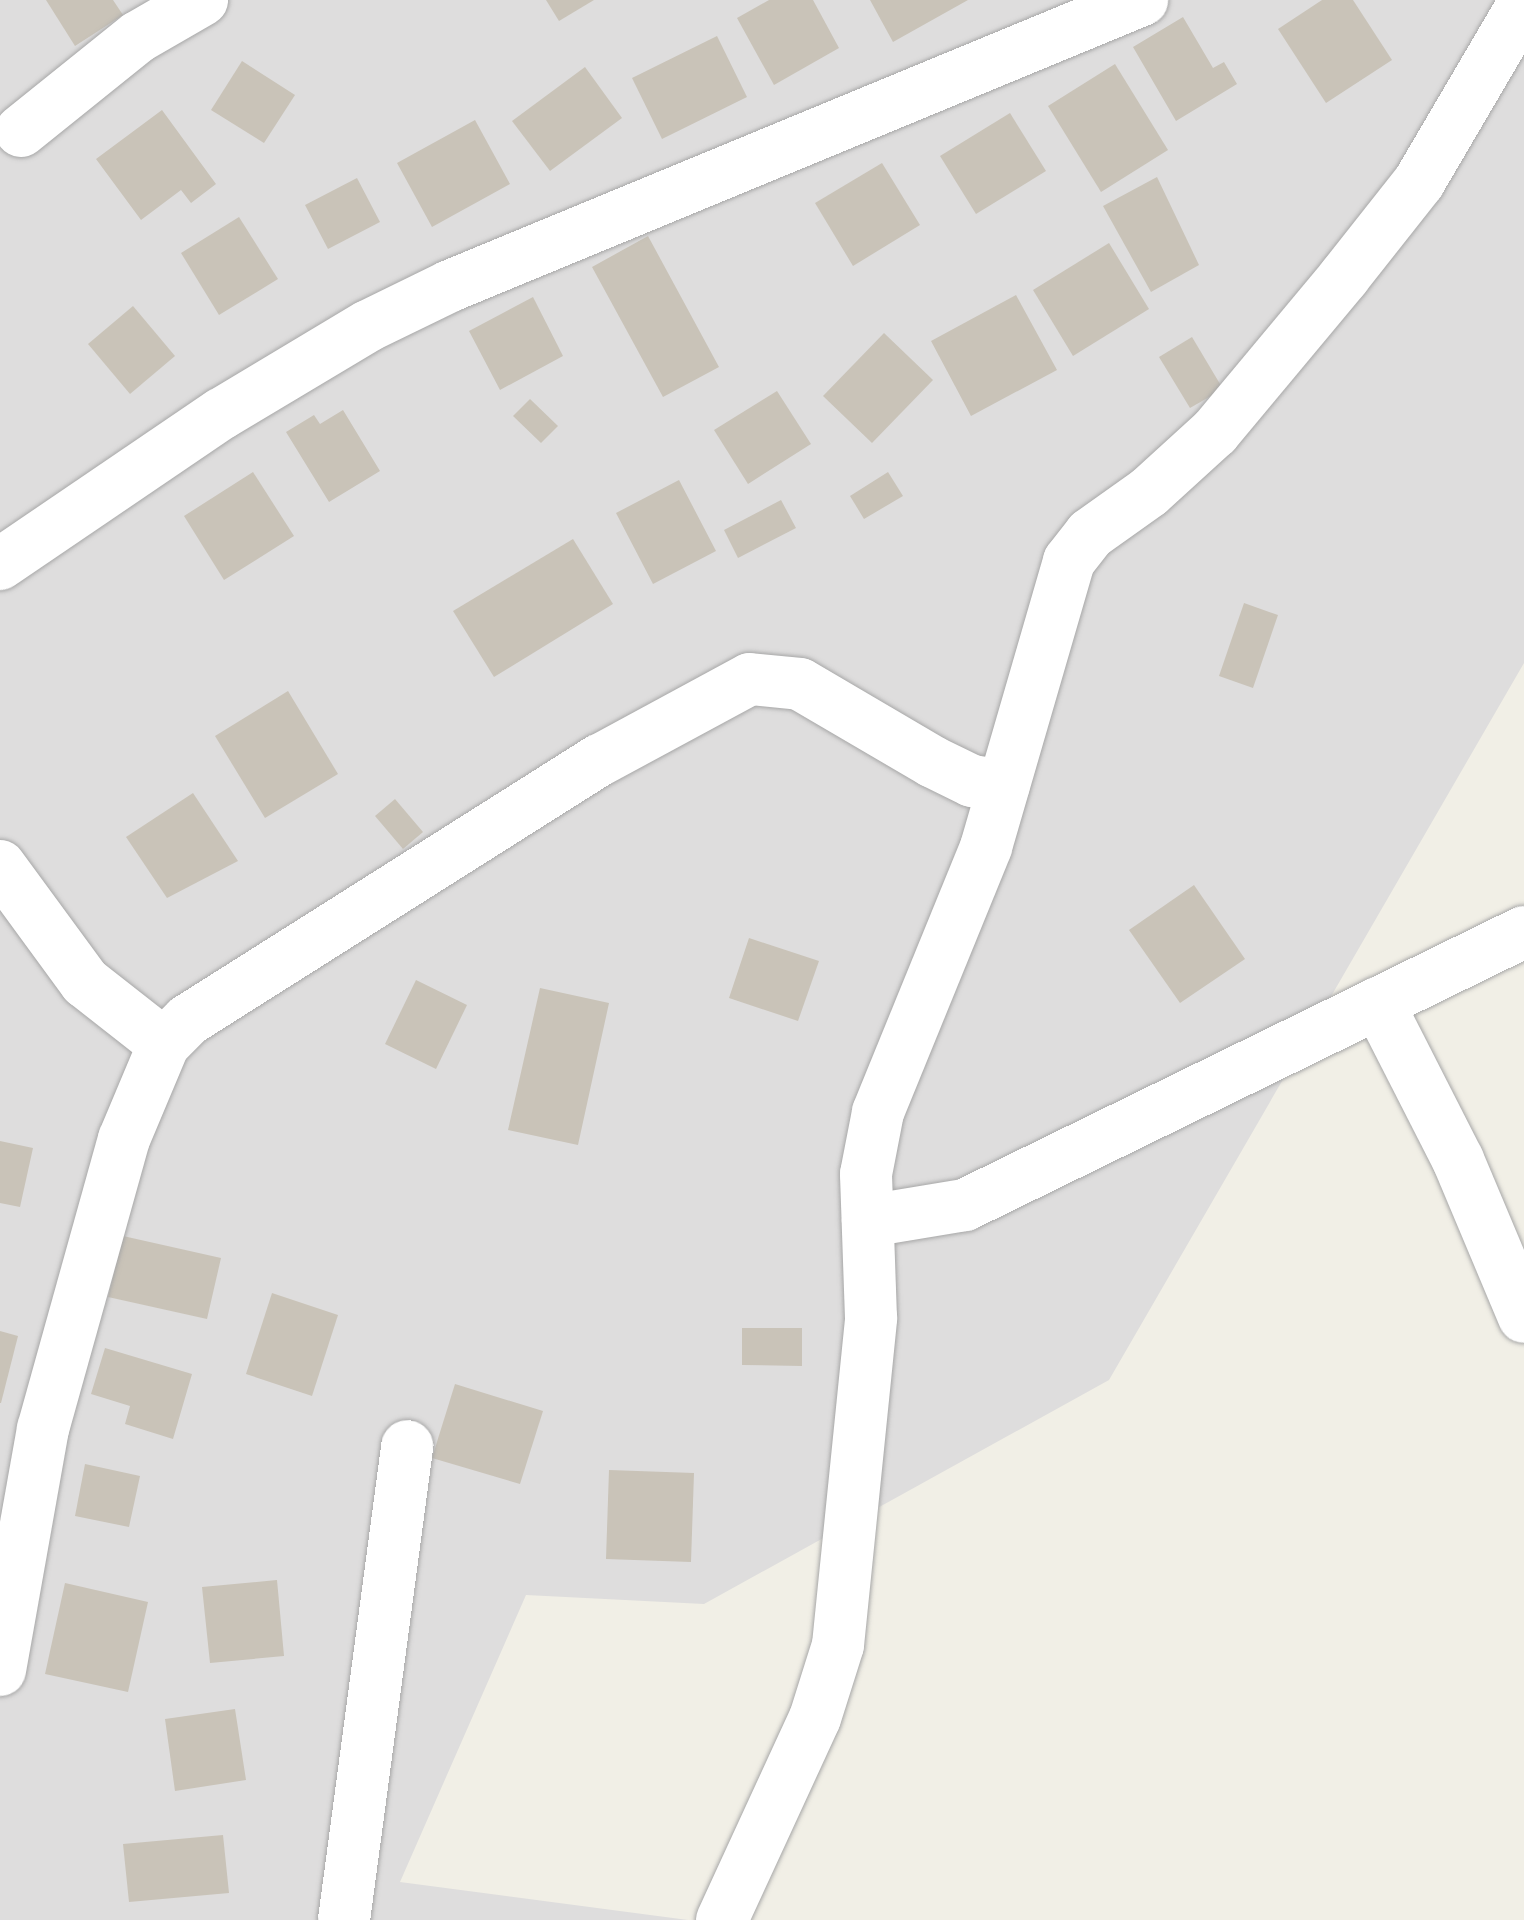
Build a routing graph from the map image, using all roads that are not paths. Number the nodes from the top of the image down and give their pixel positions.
1 (202, 0) edge
2 (238, 0) edge
3 (1142, 0) edge
4 (1524, 3) edge
5 (21, 131) dead end
6 (0, 564) edge
7 (1004, 786) junction
8 (0, 866) edge
9 (1524, 932) edge
10 (1378, 1003) junction
11 (164, 1044) junction
12 (868, 1221) junction
13 (1524, 1317) edge
14 (407, 1446) dead end
15 (0, 1670) edge
16 (344, 1920) edge
17 (722, 1920) edge

1 - 2 street
1 - 5 street
3 - 6 street
4 - 7 street
7 - 11 street
7 - 12 street
8 - 11 street
9 - 10 street
10 - 12 street
10 - 13 street
11 - 15 street
12 - 17 street
14 - 16 street

